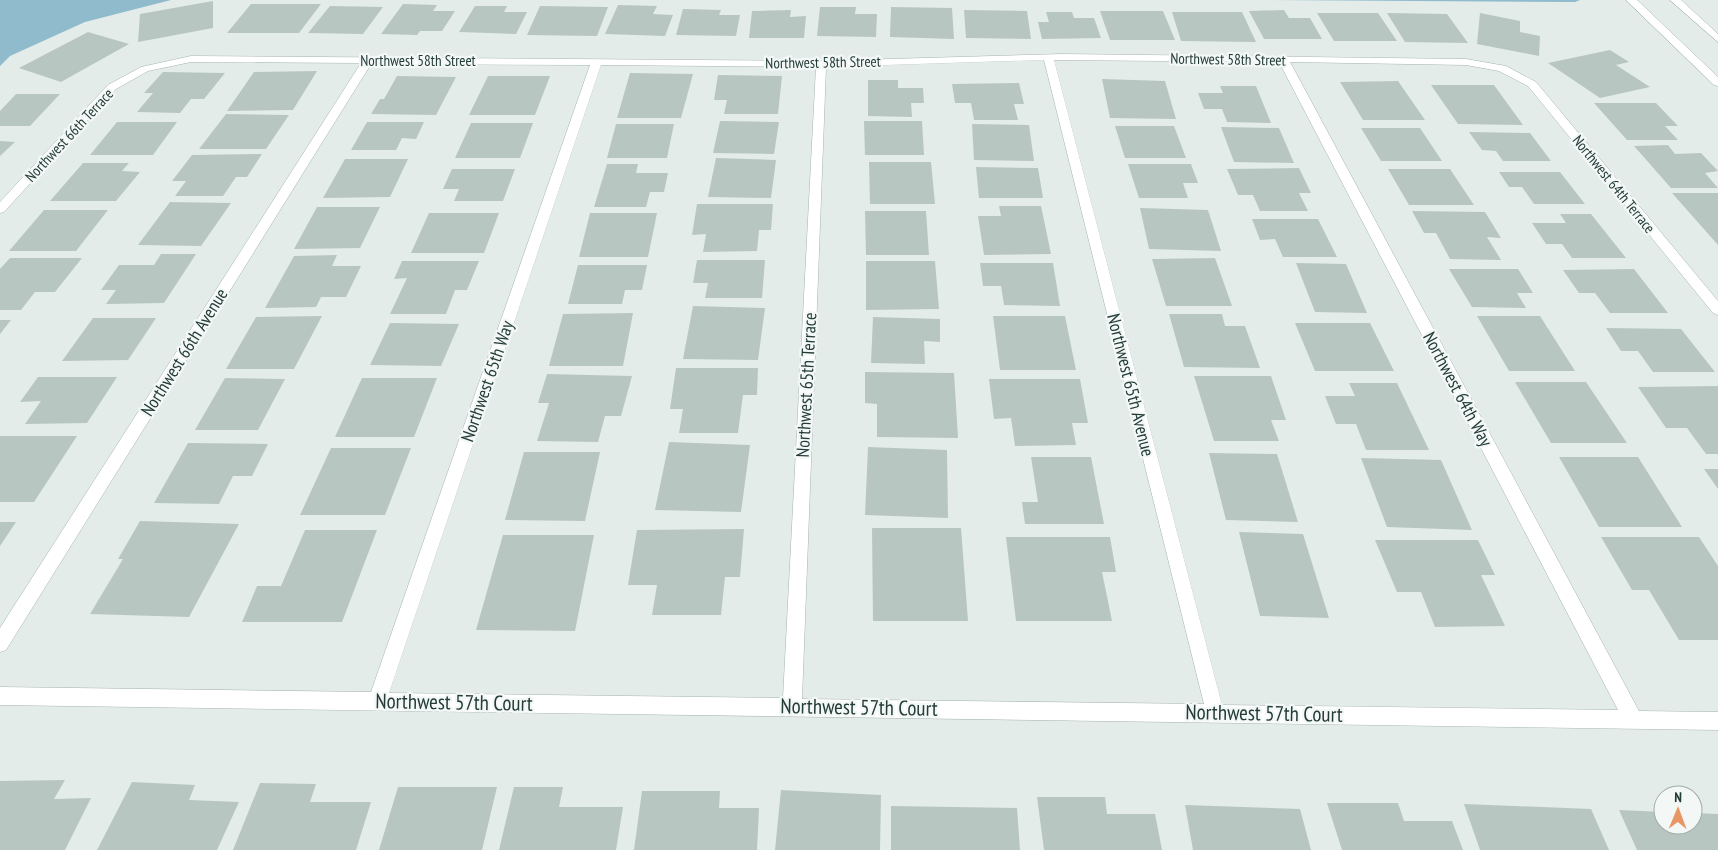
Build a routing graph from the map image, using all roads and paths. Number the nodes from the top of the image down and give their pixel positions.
1 (1631, 0) edge
2 (1675, 0) edge
3 (1718, 39) edge
4 (1048, 57) junction
5 (1283, 59) junction
6 (368, 60) junction
7 (597, 61) junction
8 (820, 64) junction
9 (1502, 68) joint
10 (145, 69) joint
11 (1718, 83) edge
12 (0, 210) edge
13 (1718, 310) edge
14 (0, 644) edge
15 (0, 696) edge
16 (376, 701) junction
17 (792, 706) junction
18 (1214, 712) junction
19 (1633, 719) junction
20 (1718, 721) edge

1 - 11 street
2 - 3 street
4 - 5 street, Northwest 58th Street
4 - 8 street, Northwest 58th Street
4 - 18 street, Northwest 65th Avenue
5 - 9 street, Northwest 58th Street
5 - 19 street, Northwest 64th Way
6 - 7 street, Northwest 58th Street
6 - 10 street, Northwest 58th Street
6 - 14 street, Northwest 66th Avenue
7 - 8 street, Northwest 58th Street
7 - 16 street, Northwest 65th Way
8 - 17 street, Northwest 65th Terrace
9 - 13 street, Northwest 64th Terrace
10 - 12 street, Northwest 66th Terrace
15 - 16 street, Northwest 57th Court
16 - 17 street, Northwest 57th Court
17 - 18 street, Northwest 57th Court
18 - 19 street, Northwest 57th Court
19 - 20 street, Northwest 57th Court

